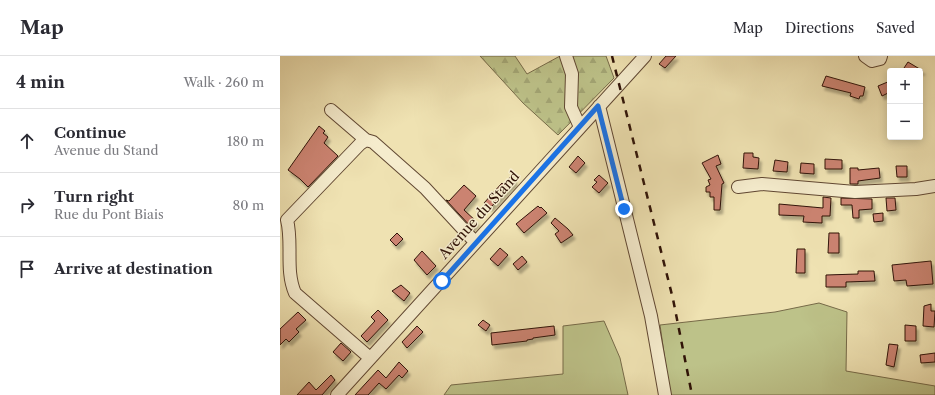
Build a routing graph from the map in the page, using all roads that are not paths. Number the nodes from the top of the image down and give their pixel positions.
1 (566, 56) edge
2 (645, 56) edge
3 (865, 56) edge
4 (881, 56) edge
5 (598, 106) junction
6 (331, 110) dead end
7 (580, 127) junction
8 (366, 140) junction
9 (935, 186) edge
10 (738, 187) dead end
11 (283, 215) edge
12 (475, 242) junction
13 (370, 358) junction
14 (337, 395) edge
15 (665, 395) edge

1 - 7 street
2 - 5 street, Avenue du Stand
3 - 4 street
5 - 7 street, Avenue du Stand
5 - 15 street
6 - 8 street
7 - 12 street, Avenue du Stand
8 - 11 street
8 - 12 street
9 - 10 street
11 - 13 street
12 - 13 street, Avenue du Stand
13 - 14 street, Avenue du Stand

